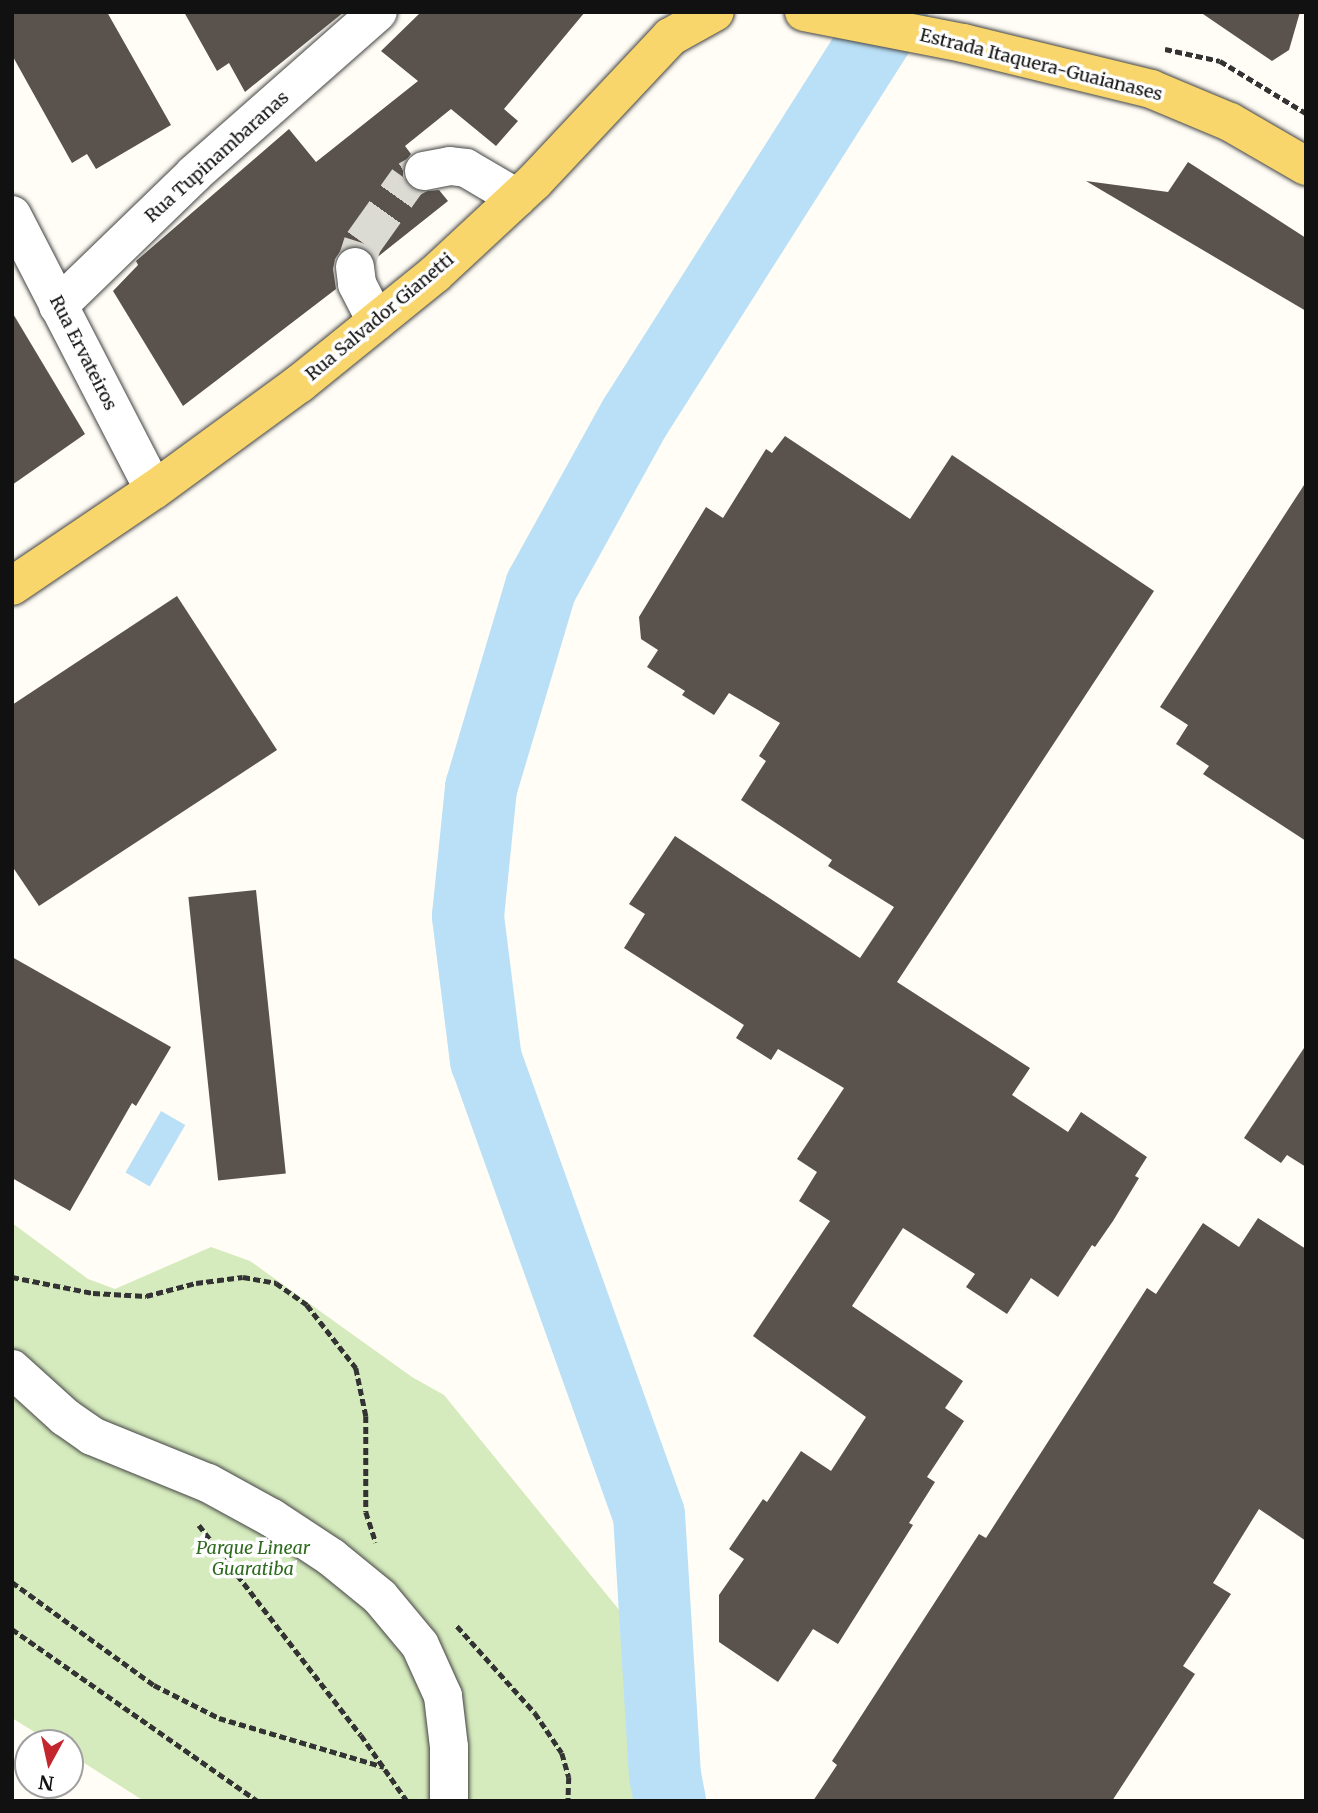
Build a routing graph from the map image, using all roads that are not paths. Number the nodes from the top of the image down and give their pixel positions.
1 (715, 12) edge
2 (804, 12) edge
3 (371, 16) edge
4 (1304, 158) edge
5 (424, 171) tunnel mouth
6 (517, 198) junction
7 (12, 215) edge
8 (355, 267) tunnel mouth
9 (58, 306) junction
10 (376, 321) junction
11 (154, 490) junction
12 (12, 586) edge
13 (12, 1369) edge
14 (449, 1801) edge

1 - 6 main road, Rua Salvador Gianetti
2 - 4 main road, Estrada Itaquera-Guaianases
3 - 9 street, Rua Tupinambaranas
5 - 6 street
6 - 10 main road, Rua Salvador Gianetti
7 - 9 street, Rua Ervateiros
8 - 10 street
9 - 11 street, Rua Ervateiros
10 - 11 main road, Rua Salvador Gianetti
11 - 12 main road, Rua Salvador Gianetti
13 - 14 street

